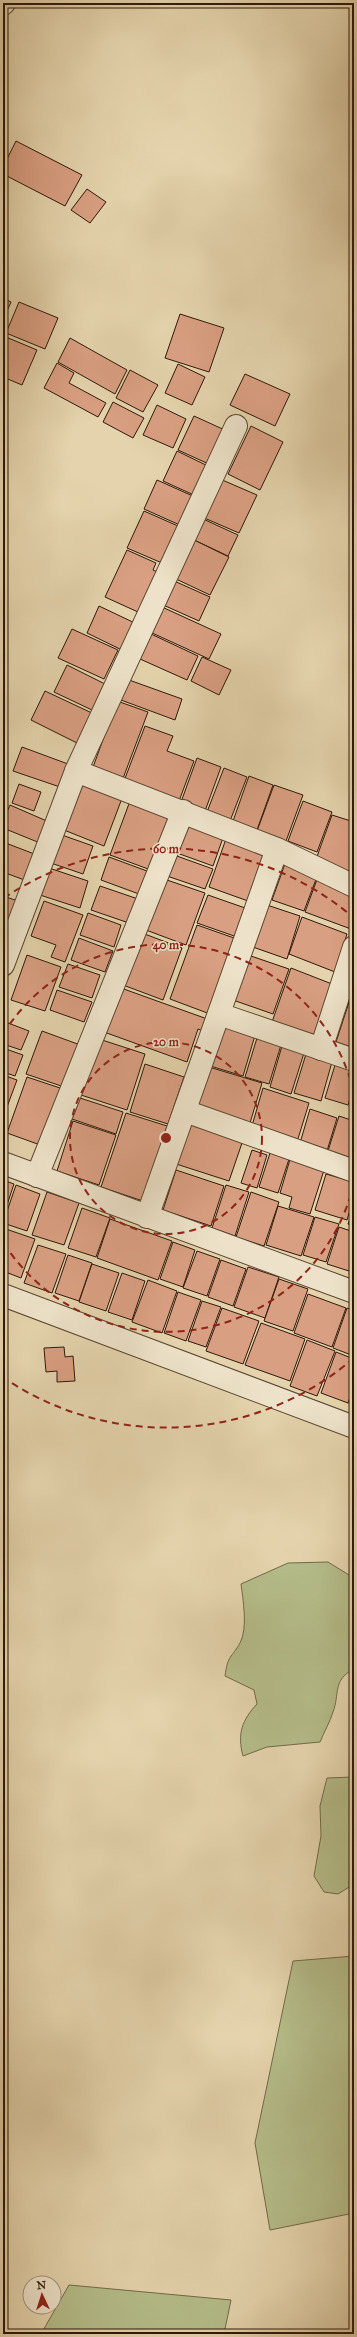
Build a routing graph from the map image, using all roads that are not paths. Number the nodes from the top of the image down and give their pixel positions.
1 (236, 426) dead end
2 (76, 771) junction
3 (183, 811) junction
4 (277, 849) junction
5 (354, 886) edge
6 (354, 947) edge
7 (3, 965) edge
8 (218, 1014) junction
9 (321, 1049) junction
10 (354, 1060) edge
11 (185, 1111) junction
12 (3, 1163) edge
13 (354, 1171) edge
14 (36, 1176) junction
15 (147, 1217) junction
16 (354, 1292) edge
17 (3, 1295) edge
18 (354, 1427) edge

1 - 2 street
2 - 3 street
2 - 7 street
3 - 4 street
3 - 14 street
4 - 5 street
4 - 8 street
6 - 9 street
8 - 9 street
8 - 11 street
9 - 10 street
11 - 13 street
11 - 15 street
12 - 14 street
14 - 15 street
15 - 16 street
17 - 18 street

